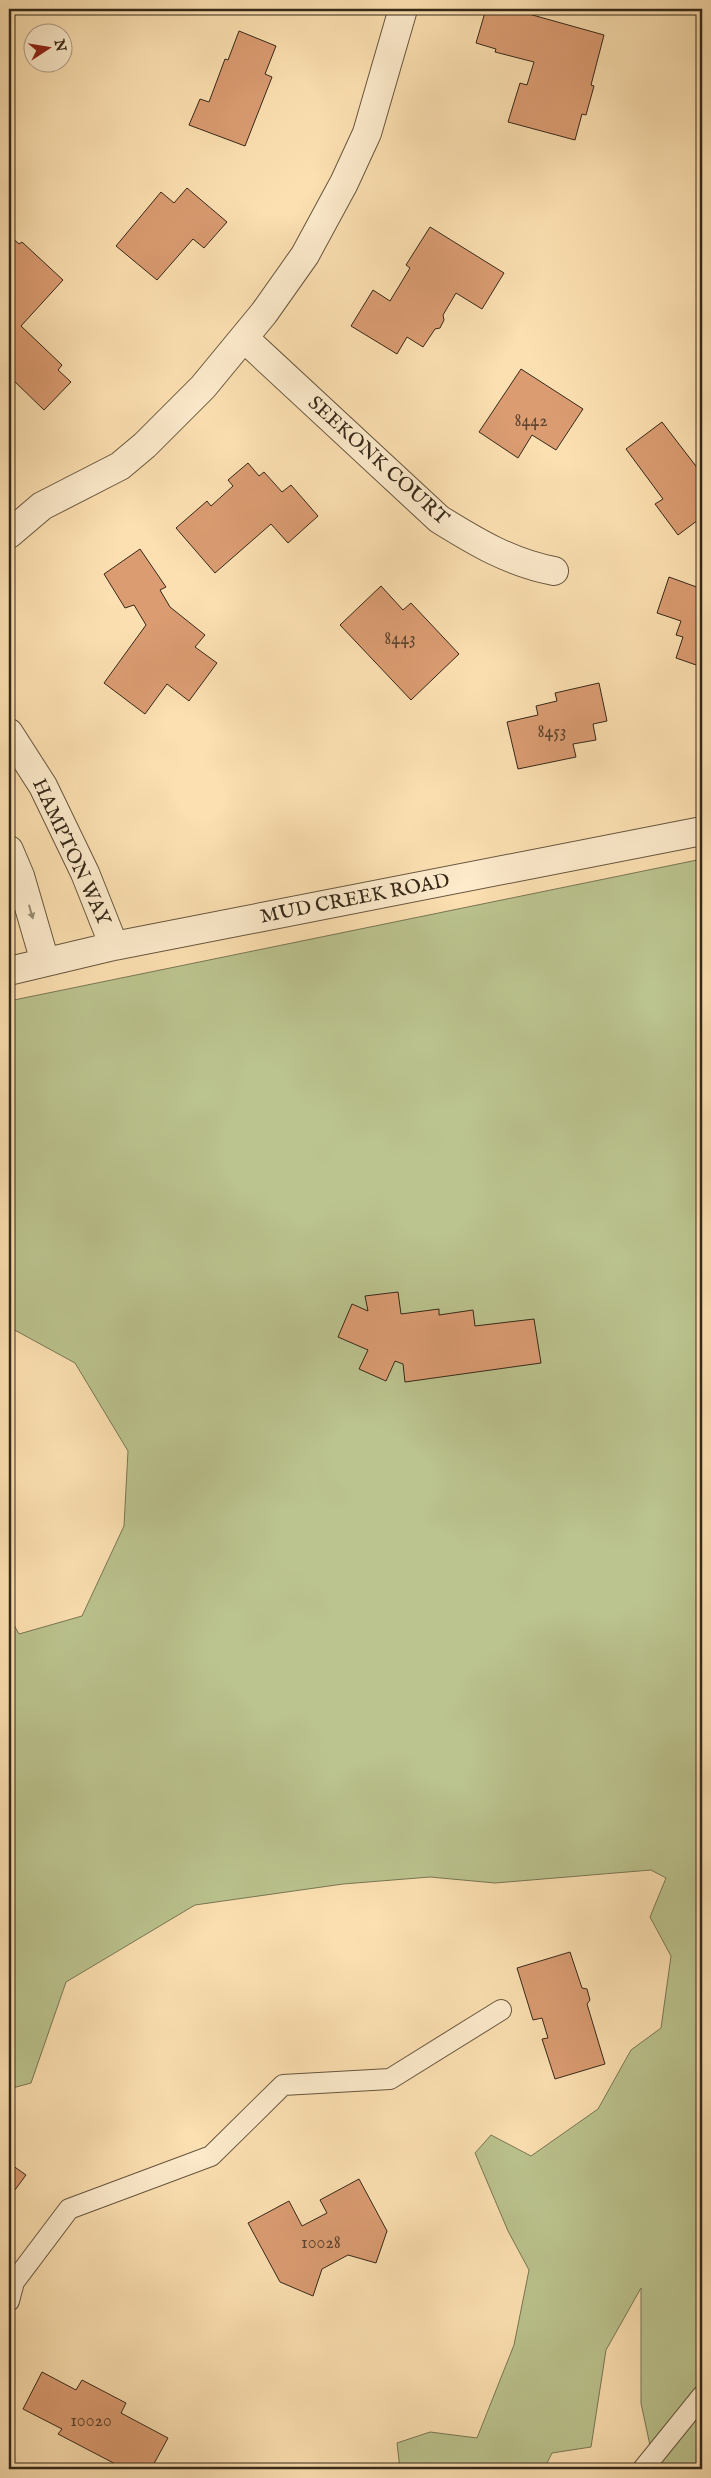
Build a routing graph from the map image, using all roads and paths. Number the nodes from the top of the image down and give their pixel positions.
1 (403, 9) edge
2 (244, 338) junction
3 (9, 534) edge
4 (554, 571) dead end
5 (9, 733) edge
6 (702, 831) edge
7 (9, 850) edge
8 (114, 946) junction
9 (45, 962) junction
10 (9, 971) edge
11 (500, 2010) dead end
12 (9, 2301) edge
13 (702, 2396) edge
14 (643, 2469) edge

1 - 2 street
2 - 3 street
2 - 4 street, SEEKONK COURT
5 - 8 street, HAMPTON WAY
6 - 8 street, MUD CREEK ROAD
7 -> 9 street
8 - 9 street, MUD CREEK ROAD
9 - 10 street, MUD CREEK ROAD
11 - 12 lane
13 - 14 lane

